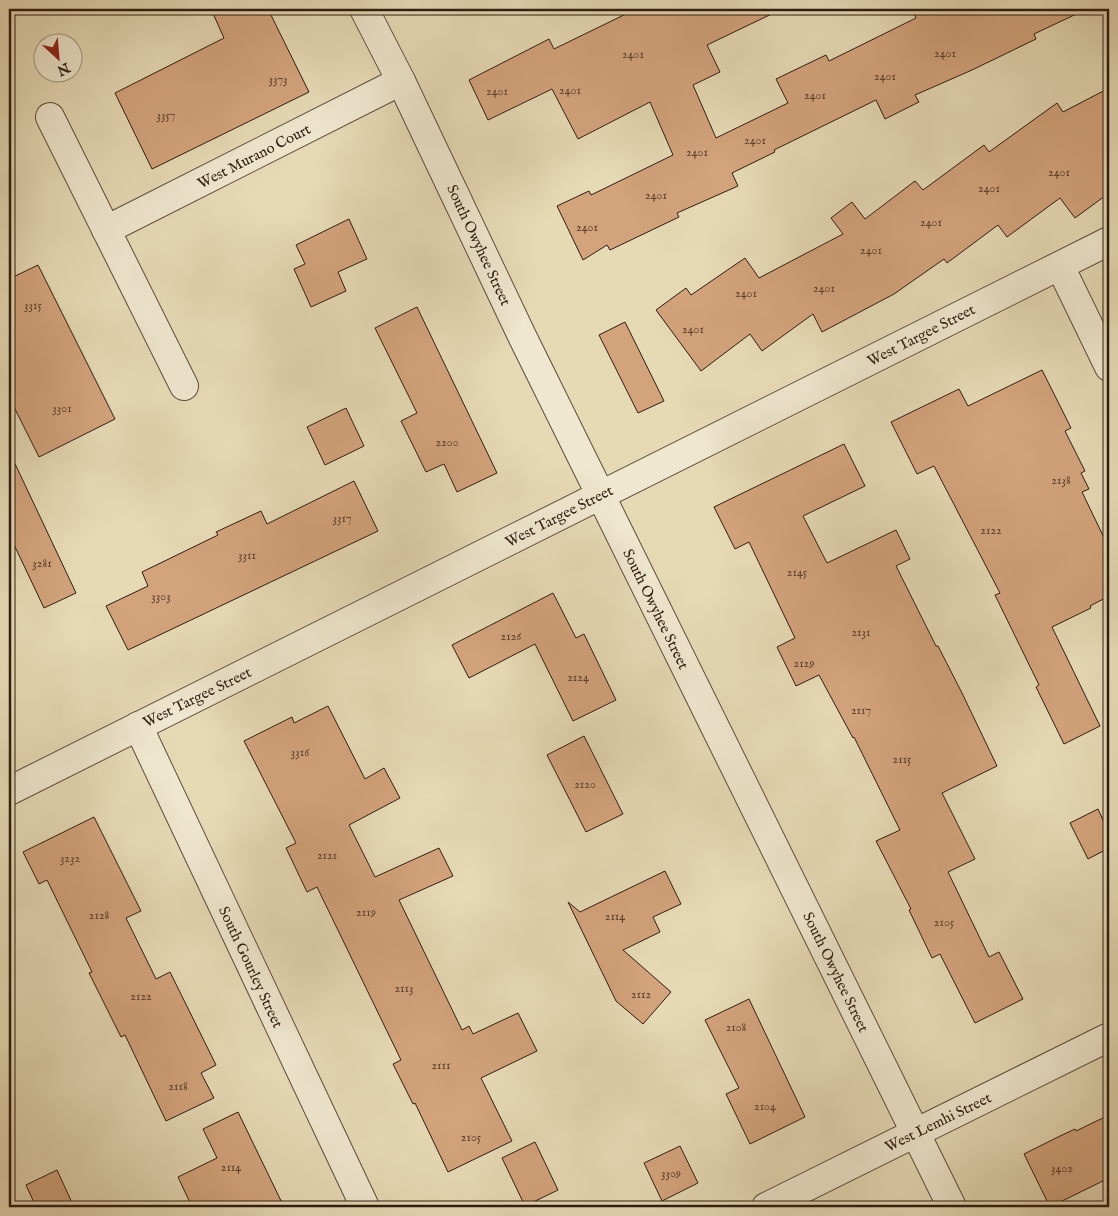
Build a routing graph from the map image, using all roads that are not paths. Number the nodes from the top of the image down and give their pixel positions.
1 (364, 9) edge
2 (401, 81) junction
3 (50, 117) dead end
4 (106, 230) junction
5 (1109, 242) edge
6 (1060, 266) junction
7 (1109, 367) edge
8 (184, 386) dead end
9 (600, 495) junction
10 (138, 726) junction
11 (9, 791) edge
12 (1109, 1037) edge
13 (916, 1133) junction
14 (365, 1207) edge
15 (766, 1207) edge
16 (952, 1207) edge

1 - 2 street, South Owyhee Street
2 - 4 street, West Murano Court
2 - 9 street, South Owyhee Street
3 - 4 street
4 - 8 street
5 - 6 street, West Targee Street
6 - 7 street
6 - 9 street, West Targee Street
9 - 10 street, West Targee Street
9 - 13 street, South Owyhee Street
10 - 11 street, West Targee Street
10 - 14 street, South Gourley Street
12 - 13 street, West Lemhi Street
13 - 15 street, West Lemhi Street
13 - 16 street, South Owyhee Street

